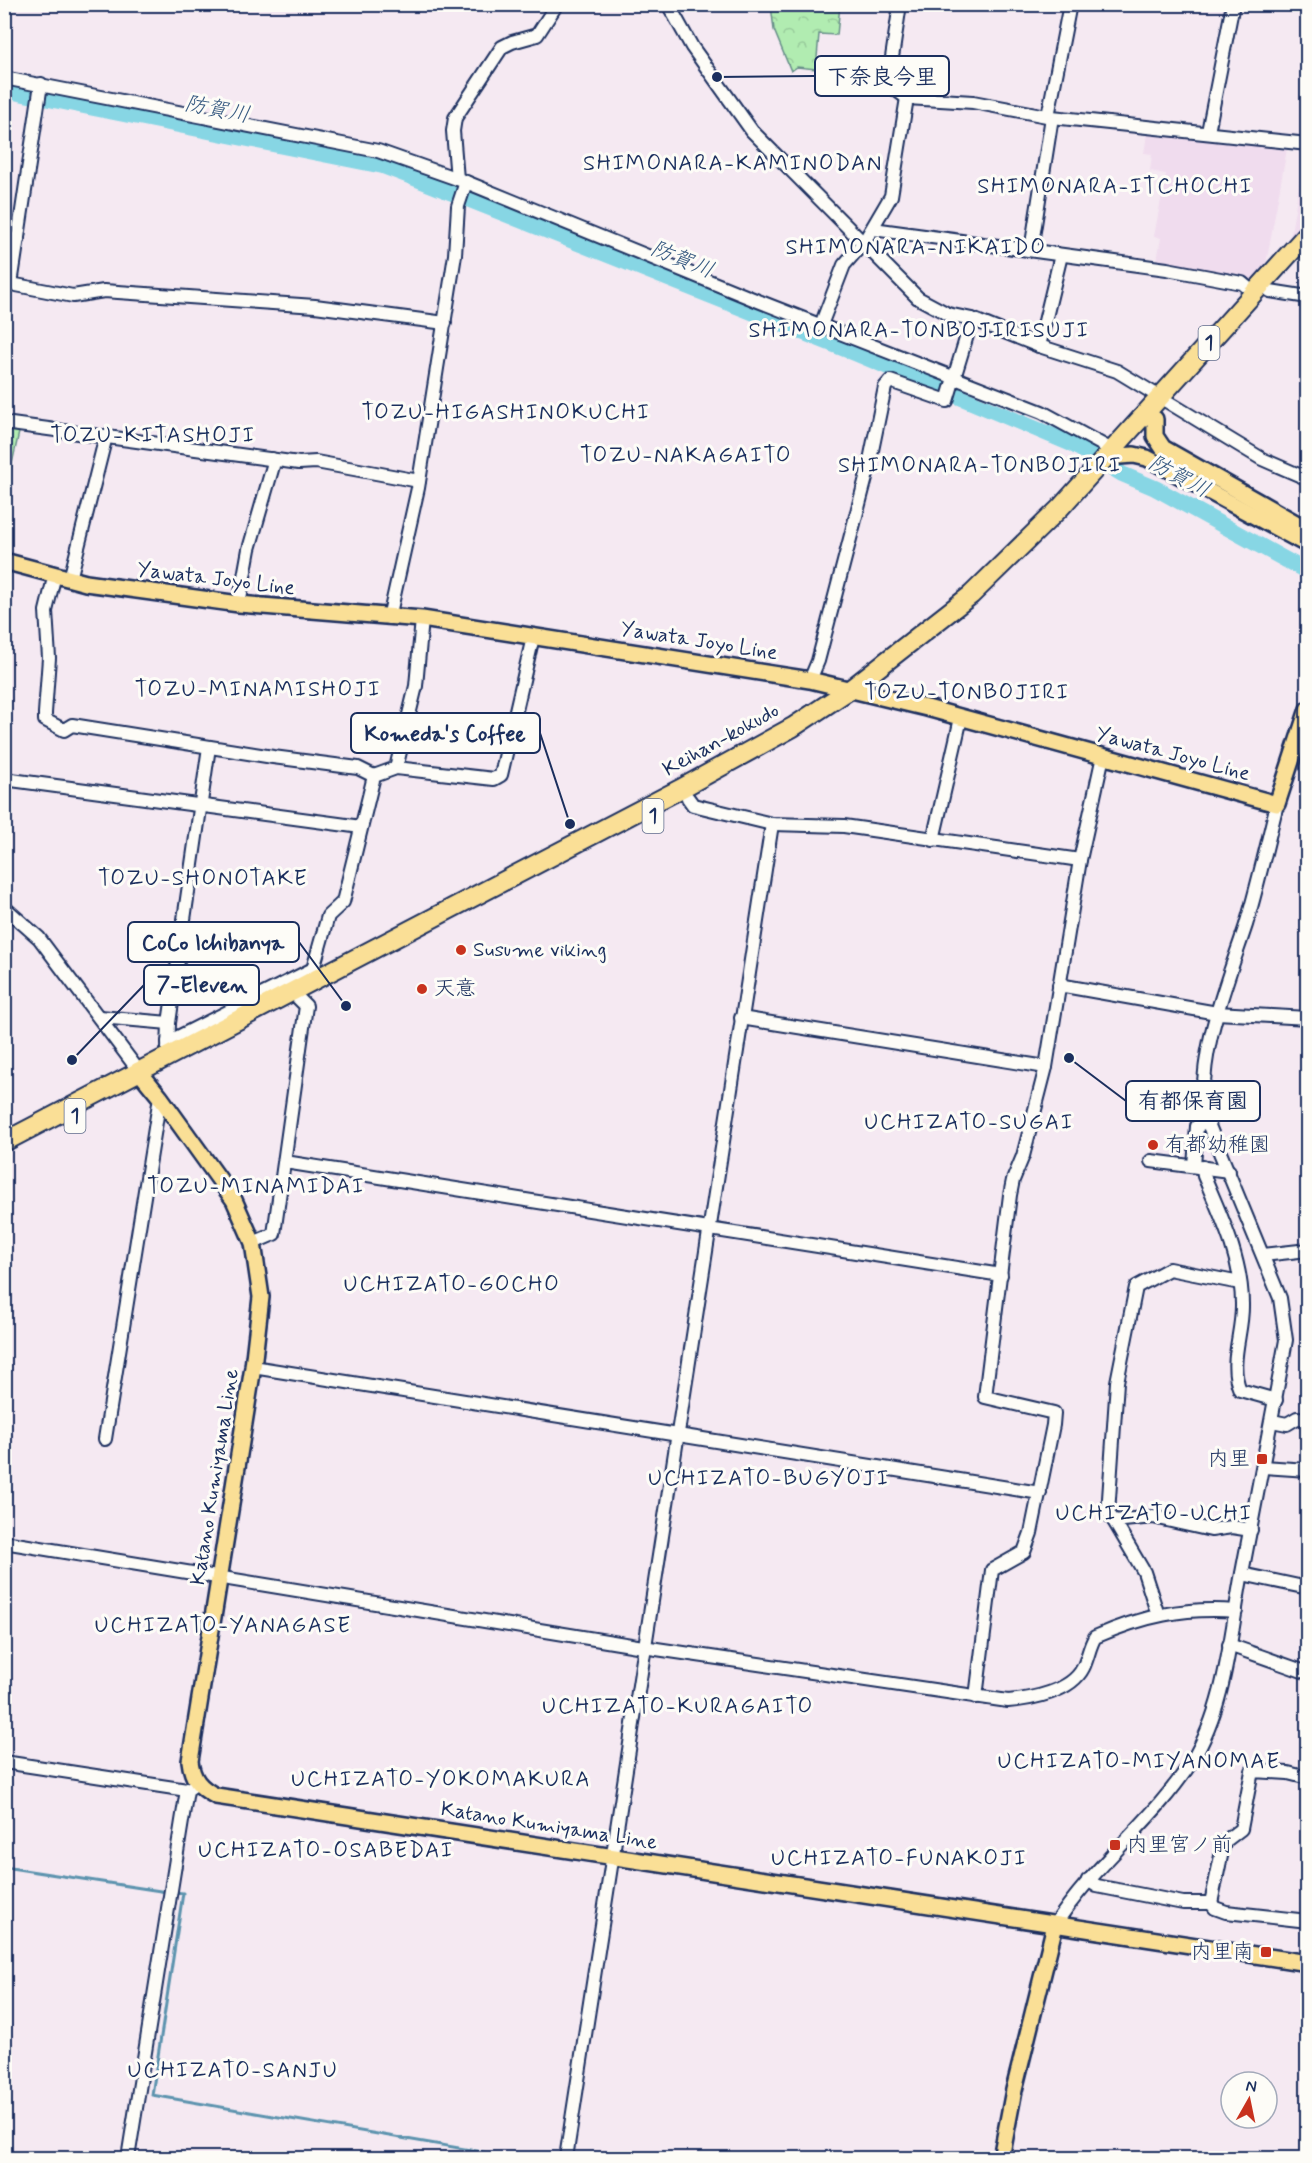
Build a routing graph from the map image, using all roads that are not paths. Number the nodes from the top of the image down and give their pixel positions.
1 (557, 4) edge
2 (668, 4) edge
3 (900, 4) edge
4 (1070, 4) edge
5 (1233, 4) edge
6 (4, 78) edge
7 (41, 84) junction
8 (907, 98) junction
9 (1050, 116) junction
10 (1208, 132) junction
11 (1308, 144) edge
12 (463, 183) junction
13 (873, 229) junction
14 (1308, 233) edge
15 (4, 238) edge
16 (18, 240) junction
17 (864, 242) junction
18 (1308, 249) edge
19 (1031, 250) junction
20 (1061, 255) junction
21 (1262, 292) junction
22 (1308, 297) edge
23 (972, 319) junction
24 (445, 323) junction
25 (821, 325) junction
26 (1039, 346) junction
27 (955, 377) junction
28 (1165, 399) junction
29 (1155, 419) junction
30 (4, 423) edge
31 (106, 436) junction
32 (1115, 454) junction
33 (272, 459) junction
34 (1308, 479) edge
35 (419, 481) junction
36 (1308, 531) edge
37 (1308, 545) edge
38 (4, 561) edge
39 (62, 576) junction
40 (239, 604) junction
41 (389, 618) junction
42 (422, 619) junction
43 (533, 637) junction
44 (810, 680) junction
45 (859, 690) junction
46 (1308, 709) edge
47 (961, 718) junction
48 (209, 747) junction
49 (1102, 756) junction
50 (396, 768) junction
51 (374, 776) junction
52 (4, 779) edge
53 (688, 798) junction
54 (1277, 804) junction
55 (201, 807) junction
56 (772, 824) junction
57 (361, 827) junction
58 (933, 840) junction
59 (1080, 860) junction
60 (4, 907) edge
61 (1059, 985) junction
62 (298, 998) junction
63 (1217, 1013) junction
64 (100, 1017) junction
65 (741, 1018) junction
66 (1308, 1018) edge
67 (169, 1023) junction
68 (168, 1048) junction
69 (1046, 1067) junction
70 (142, 1075) junction
71 (160, 1097) junction
72 (1207, 1121) junction
73 (4, 1142) edge
74 (4, 1153) edge
75 (1151, 1161) dead end
76 (285, 1162) junction
77 (1198, 1167) junction
78 (1229, 1171) junction
79 (708, 1229) junction
80 (253, 1243) junction
81 (1308, 1250) edge
82 (1263, 1255) junction
83 (1002, 1275) junction
84 (1240, 1283) junction
85 (253, 1367) junction
86 (1276, 1400) junction
87 (1308, 1419) edge
88 (1272, 1421) junction
89 (676, 1437) junction
90 (105, 1439) dead end
91 (1263, 1467) junction
92 (1308, 1470) edge
93 (1040, 1494) junction
94 (1114, 1521) junction
95 (1251, 1530) junction
96 (4, 1542) edge
97 (1242, 1574) junction
98 (220, 1577) junction
99 (1308, 1588) edge
100 (1236, 1611) junction
101 (1158, 1615) junction
102 (1229, 1646) junction
103 (643, 1647) junction
104 (1308, 1673) edge
105 (976, 1697) junction
106 (4, 1762) edge
107 (1308, 1778) edge
108 (192, 1786) junction
109 (611, 1856) junction
110 (1088, 1880) junction
111 (1211, 1903) junction
112 (1308, 1921) edge
113 (1055, 1925) junction
114 (1308, 1963) edge
115 (128, 2158) edge
116 (566, 2158) edge
117 (1001, 2158) edge

1 - 12 street
2 - 17 street
3 - 8 street
4 - 9 street
5 - 10 street
6 - 7 street
7 - 12 street
7 - 16 street
8 - 9 street
8 - 13 street
9 - 10 street
9 - 19 street
10 - 11 street
12 - 24 street
12 - 25 street
13 - 17 street
13 - 19 street
14 - 21 highway, Keihan-kokudo / 1
15 - 16 street
16 - 24 street
17 - 23 street
17 - 25 street
18 - 21 highway, Keihan-kokudo / 1
19 - 20 street
20 - 21 street
20 - 26 street
21 - 22 street
21 - 28 highway, Keihan-kokudo / 1
23 - 26 street
23 - 27 street
24 - 35 street
25 - 27 street
26 - 28 street
27 - 32 street
27 - 44 street
28 - 29 highway, Keihan-kokudo / 1
28 - 32 highway, Keihan-kokudo / 1
28 - 34 street
29 - 32 highway, Keihan-kokudo / 1
29 - 36 main road
30 - 31 street
31 - 33 street
31 - 39 street
32 - 37 main road
32 - 45 highway, Keihan-kokudo / 1
33 - 35 street
33 - 40 street
35 - 41 street
38 - 39 main road, Yawata Joyo Line
39 - 40 main road, Yawata Joyo Line
39 - 48 street
40 - 41 main road, Yawata Joyo Line
41 - 42 main road, Yawata Joyo Line
42 - 43 main road, Yawata Joyo Line
42 - 50 street
43 - 44 main road, Yawata Joyo Line
43 - 50 street
44 - 45 main road, Yawata Joyo Line
45 - 47 main road, Yawata Joyo Line
45 - 53 highway, Keihan-kokudo / 1
45 - 68 highway, Keihan-kokudo / 1
46 - 54 main road
47 - 49 main road, Yawata Joyo Line
47 - 58 street
48 - 51 street
48 - 55 street
49 - 54 main road, Yawata Joyo Line
49 - 59 street
50 - 51 street
51 - 57 street
52 - 55 street
53 - 56 street
53 - 62 highway, Keihan-kokudo / 1
54 - 63 street
55 - 57 street
55 - 67 street
56 - 58 street
56 - 65 street
57 - 68 street
58 - 59 street
59 - 61 street
60 - 64 street
61 - 63 street
61 - 69 street
62 - 70 highway, Keihan-kokudo / 1
62 - 76 street
63 - 66 street
63 - 72 street
64 - 67 street
64 - 70 street
65 - 69 street
65 - 79 street
67 - 68 street
68 - 70 highway, Keihan-kokudo / 1
69 - 83 street
70 - 71 main road, Katano Kumiyama Line
70 - 73 highway, Keihan-kokudo / 1
70 - 74 highway, Keihan-kokudo / 1
71 - 80 main road, Katano Kumiyama Line
71 - 90 street
72 - 77 street
72 - 78 street
75 - 77 street
76 - 79 street
76 - 80 street
77 - 78 street
77 - 84 street
78 - 82 street
79 - 83 street
79 - 89 street
80 - 85 main road, Katano Kumiyama Line
81 - 82 street
82 - 86 street
83 - 93 street
84 - 86 street
84 - 94 street
85 - 89 street
85 - 98 main road, Katano Kumiyama Line
86 - 88 street
87 - 88 street
88 - 91 street
89 - 93 street
89 - 103 street
91 - 92 street
91 - 95 street
93 - 105 street
94 - 95 street
94 - 101 street
95 - 97 street
96 - 98 street
97 - 99 street
97 - 100 street
98 - 103 street
98 - 108 main road, Katano Kumiyama Line
100 - 101 street
100 - 102 street
101 - 105 street
102 - 104 street
102 - 110 street
103 - 105 street
103 - 109 street
106 - 108 street
107 - 111 street
108 - 109 main road, Katano Kumiyama Line
108 - 115 street
109 - 113 main road, Katano Kumiyama Line
109 - 116 street
110 - 111 street
110 - 113 street
111 - 112 street
113 - 114 main road, Katano Kumiyama Line
113 - 117 main road

